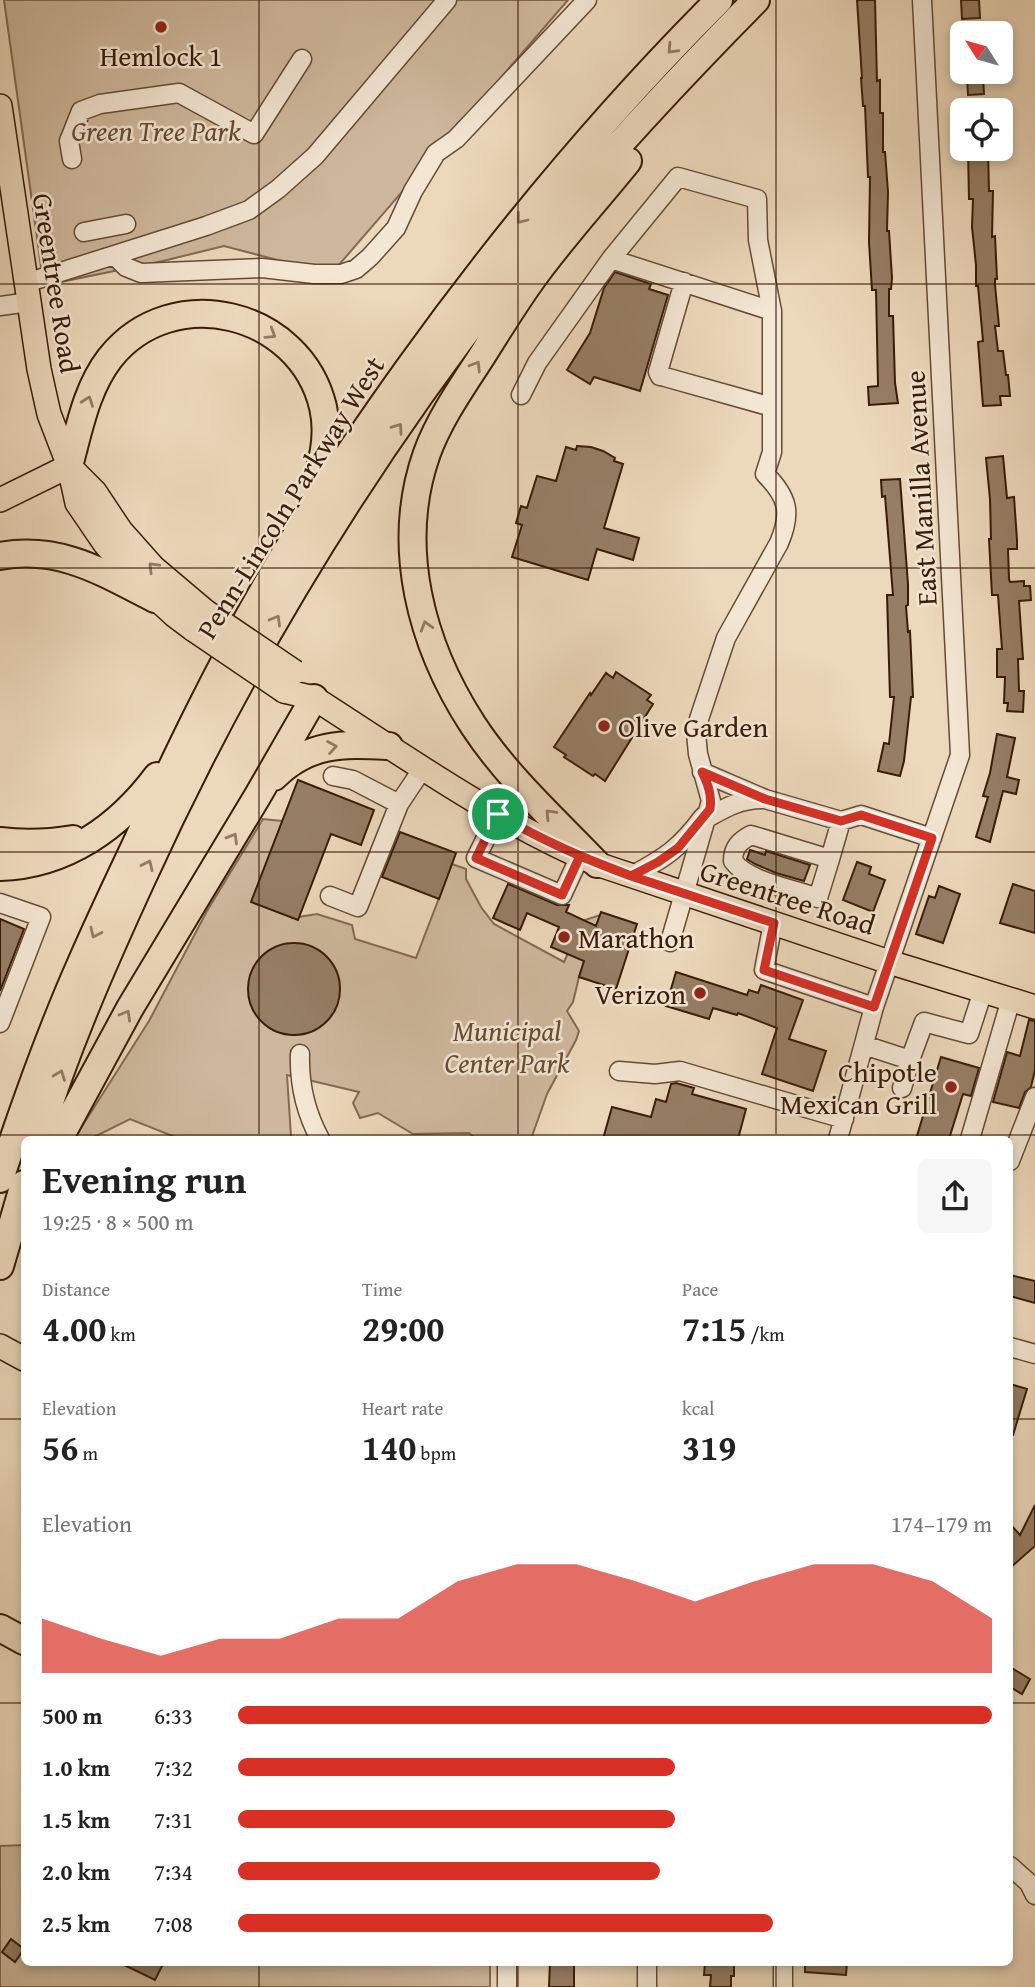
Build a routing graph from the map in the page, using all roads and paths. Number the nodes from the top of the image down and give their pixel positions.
1 (447, 0) edge
2 (587, 0) edge
3 (719, 0) edge
4 (756, 0) edge
5 (777, 0) edge
6 (922, 0) edge
7 (302, 59) dead end
8 (0, 106) edge
9 (72, 159) dead end
10 (126, 224) dead end
11 (84, 232) dead end
12 (114, 256) junction
13 (611, 259) junction
14 (684, 282) junction
15 (28, 293) junction
16 (0, 306) edge
17 (772, 312) junction
18 (521, 395) dead end
19 (772, 407) junction
20 (69, 467) junction
21 (0, 500) edge
22 (288, 549) junction
23 (0, 556) edge
24 (155, 599) junction
25 (200, 621) junction
26 (314, 698) junction
27 (196, 715) junction
28 (389, 746) junction
29 (423, 768) junction
30 (702, 772) junction
31 (333, 776) dead end
32 (257, 797) junction
33 (765, 799) junction
34 (399, 804) junction
35 (498, 814) junction
36 (708, 814) junction
37 (119, 818) junction
38 (841, 821) junction
39 (932, 838) junction
40 (0, 841) edge
41 (831, 859) junction
42 (588, 860) junction
43 (0, 867) edge
44 (631, 876) junction
45 (684, 894) junction
46 (330, 896) dead end
47 (0, 904) edge
48 (774, 923) junction
49 (670, 942) dead end
50 (889, 962) junction
51 (983, 991) junction
52 (1011, 999) junction
53 (1034, 1004) edge
54 (874, 1007) junction
55 (0, 1023) edge
56 (969, 1034) junction
57 (998, 1044) junction
58 (863, 1045) junction
59 (300, 1054) dead end
60 (910, 1060) junction
61 (619, 1071) dead end
62 (902, 1088) dead end
63 (1035, 1097) edge
64 (844, 1119) junction
65 (39, 1136) edge
66 (61, 1136) edge
67 (318, 1136) edge
68 (839, 1136) edge
69 (971, 1136) edge
70 (1013, 1153) edge
71 (0, 1179) edge
72 (21, 1194) edge
73 (21, 1222) edge
74 (0, 1266) edge
75 (0, 1273) edge
76 (0, 1346) edge
77 (1013, 1348) edge
78 (1035, 1354) edge
79 (21, 1357) edge
80 (0, 1628) edge
81 (21, 1639) edge
82 (1013, 1869) edge
83 (1035, 1895) edge
84 (507, 1966) edge
85 (647, 1966) edge
86 (783, 1966) edge
87 (507, 1987) edge
88 (647, 1987) edge
89 (783, 1987) edge

1 - 12 street
2 - 12 street
3 -> 22 highway, Penn-Lincoln Parkway West
65 -> 4 highway, Penn-Lincoln Parkway West
42 -> 5 highway
6 - 39 street, East Manilla Avenue
7 - 9 street
8 - 15 main road, Greentree Road
10 - 11 street
12 - 15 street
13 - 14 street
13 - 17 street
13 - 18 street
14 - 17 street
14 - 19 street
15 - 16 street
15 - 20 main road, Greentree Road
17 - 19 street
19 - 30 street
20 - 21 main road
20 -> 22 highway
20 - 24 main road, Greentree Road
25 -> 20 main road, Greentree Road
22 - 27 highway, Penn-Lincoln Parkway West
23 - 24 highway
24 - 25 main road, Greentree Road
25 - 26 main road, Greentree Road, bridge
26 - 28 main road, Greentree Road
26 - 32 highway
27 - 37 highway
27 -> 71 highway, Penn-Lincoln Parkway West
28 - 29 main road, Greentree Road
32 -> 28 highway
29 - 34 street
29 - 35 main road, Greentree Road
30 - 33 street
30 - 36 street
31 - 34 street
66 -> 32 highway
33 - 36 street
33 - 38 street
34 - 46 street
35 - 42 main road, Greentree Road
35 - 42 street
36 - 44 street
36 - 45 street
37 - 40 highway
37 - 43 highway
38 - 39 street
38 - 41 street
39 - 50 street, East Manilla Avenue
41 - 41 street
42 - 44 main road, Greentree Road
44 - 45 main road, Greentree Road
45 - 48 main road, Greentree Road
45 - 49 street
47 - 55 street
48 - 50 main road, Greentree Road
48 - 54 street
50 - 51 main road, Greentree Road
50 - 54 street, East Manilla Avenue
51 - 52 main road, Greentree Road
51 - 56 street
52 - 53 main road, Greentree Road
52 - 57 street
54 - 58 street, East Manilla Avenue
56 - 57 street
56 - 60 street
57 - 69 street
58 - 60 street
58 - 64 street, East Manilla Avenue
59 - 67 street
60 - 62 street
61 - 64 street
63 - 70 street
64 - 68 street, East Manilla Avenue
72 - 74 highway
73 - 75 highway
76 - 79 main road
77 - 78 street
80 - 81 highway
82 - 83 street
84 - 87 street
85 - 88 street
86 - 89 street

